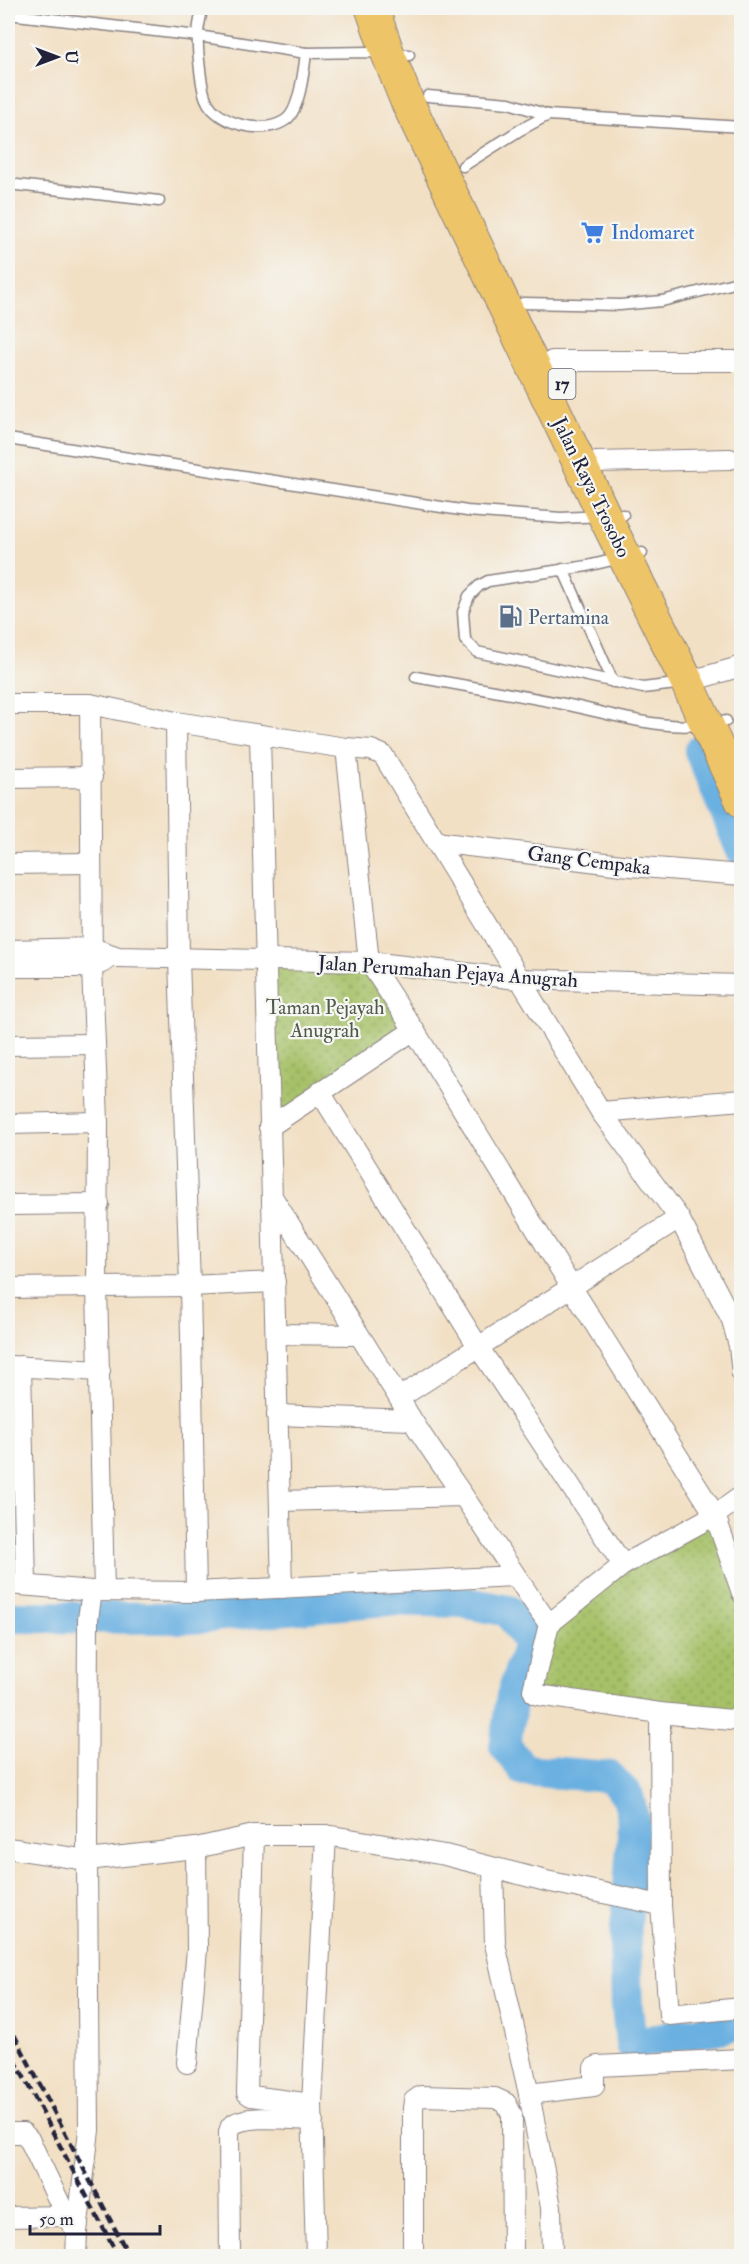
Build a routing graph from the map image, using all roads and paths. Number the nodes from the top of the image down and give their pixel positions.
1 (202, 8) edge
2 (372, 8) edge
3 (393, 8) edge
4 (8, 14) edge
5 (198, 36) junction
6 (306, 53) junction
7 (389, 54) junction
8 (428, 96) junction
9 (548, 115) junction
10 (741, 127) edge
11 (463, 166) junction
12 (8, 184) edge
13 (159, 201) dead end
14 (741, 281) edge
15 (523, 303) junction
16 (552, 362) junction
17 (741, 362) edge
18 (8, 439) edge
19 (730, 459) dead end
20 (596, 462) junction
21 (604, 517) junction
22 (624, 557) junction
23 (563, 569) junction
24 (741, 666) edge
25 (416, 677) dead end
26 (687, 681) junction
27 (613, 682) junction
28 (8, 704) edge
29 (90, 704) junction
30 (176, 722) junction
31 (707, 724) junction
32 (260, 736) junction
33 (346, 748) junction
34 (741, 756) edge
35 (92, 777) junction
36 (8, 778) edge
37 (741, 801) edge
38 (436, 842) junction
39 (8, 864) edge
40 (91, 864) junction
41 (741, 875) edge
42 (8, 950) edge
43 (92, 957) junction
44 (179, 959) junction
45 (266, 962) junction
46 (369, 962) junction
47 (8, 967) edge
48 (518, 979) junction
49 (741, 985) edge
50 (414, 1030) junction
51 (94, 1044) junction
52 (8, 1045) edge
53 (320, 1092) junction
54 (741, 1100) edge
55 (601, 1112) junction
56 (98, 1122) junction
57 (8, 1124) edge
58 (269, 1127) junction
59 (272, 1196) junction
60 (99, 1204) junction
61 (8, 1205) edge
62 (679, 1218) junction
63 (275, 1282) junction
64 (190, 1286) junction
65 (97, 1287) junction
66 (8, 1288) edge
67 (572, 1288) junction
68 (276, 1334) junction
69 (358, 1335) junction
70 (479, 1348) junction
71 (14, 1366) edge
72 (100, 1371) junction
73 (741, 1374) edge
74 (399, 1398) junction
75 (277, 1415) junction
76 (411, 1420) junction
77 (463, 1496) junction
78 (741, 1496) edge
79 (281, 1501) junction
80 (716, 1515) junction
81 (623, 1565) junction
82 (514, 1576) junction
83 (17, 1584) edge
84 (282, 1588) junction
85 (196, 1592) junction
86 (741, 1593) edge
87 (94, 1602) junction
88 (549, 1624) junction
89 (660, 1713) junction
90 (741, 1721) edge
91 (254, 1835) junction
92 (326, 1835) junction
93 (8, 1848) edge
94 (196, 1848) junction
95 (87, 1860) junction
96 (493, 1868) junction
97 (657, 1904) junction
98 (741, 2008) edge
99 (741, 2059) edge
100 (188, 2063) dead end
101 (529, 2094) junction
102 (313, 2112) junction
103 (8, 2133) edge
104 (8, 2217) edge
105 (72, 2224) junction
106 (76, 2256) edge
107 (230, 2256) edge
108 (316, 2256) edge
109 (413, 2256) edge
110 (513, 2256) edge
111 (552, 2256) edge

1 - 5 lane
2 - 7 highway, Jalan Raya Trosobo / 17
3 - 7 highway, Jalan Raya Trosobo / 17
4 - 5 lane
5 - 6 lane
5 - 6 lane
6 - 7 lane
7 - 8 highway, Jalan Raya Trosobo / 17
7 - 21 highway, Jalan Raya Trosobo / 17
8 - 9 lane
8 - 11 highway, Jalan Raya Trosobo / 17
9 - 10 lane
9 - 11 lane
11 - 15 highway, Jalan Raya Trosobo / 17
12 - 13 lane
14 - 15 lane
15 - 16 highway, Jalan Raya Trosobo / 17
16 - 17 street
16 - 20 highway, Jalan Raya Trosobo / 17
18 - 21 lane
19 - 20 street
20 - 21 highway, Jalan Raya Trosobo / 17
21 - 22 highway, Jalan Raya Trosobo / 17
22 - 23 lane
22 - 26 highway, Jalan Raya Trosobo / 17
23 - 27 lane
23 - 27 lane
24 - 26 street
25 - 31 lane
26 - 27 lane
26 - 31 highway, Jalan Raya Trosobo / 17
28 - 29 street
29 - 30 street
29 - 35 street
30 - 32 street
30 - 44 street
31 - 34 highway, Jalan Raya Trosobo / 17
31 - 37 highway, Jalan Raya Trosobo / 17
32 - 33 street
32 - 45 street
33 - 38 street
33 - 46 street
35 - 36 street
35 - 40 street
38 - 41 street, Gang Cempaka
38 - 48 street
39 - 40 street
40 - 43 street
42 - 43 street
43 - 44 street, Jalan Perumahan Pejaya Anugrah
43 - 47 street
43 - 51 street
44 - 45 street, Jalan Perumahan Pejaya Anugrah
44 - 64 street
45 - 46 street, Jalan Perumahan Pejaya Anugrah
45 - 58 street
46 - 48 street, Jalan Perumahan Pejaya Anugrah
46 - 50 street
48 - 49 street, Jalan Perumahan Pejaya Anugrah
48 - 55 street
50 - 53 street
50 - 67 street
51 - 52 street
51 - 56 street
53 - 58 street
53 - 70 street
54 - 55 street
55 - 62 street
56 - 57 street
56 - 60 street
58 - 59 street
59 - 63 street
59 - 69 street
60 - 61 street
60 - 65 street
62 - 67 street
62 - 73 street
63 - 64 street
63 - 68 street
64 - 65 street
64 - 85 street
65 - 66 street
65 - 72 street
67 - 70 street
67 - 80 street
68 - 69 street
68 - 75 street
69 - 74 street
70 - 74 street
70 - 81 street
71 - 72 street
71 - 83 street
72 - 87 street
74 - 76 street
75 - 76 street
75 - 79 street
76 - 77 street
77 - 79 street
77 - 82 street
78 - 80 street
79 - 84 street
80 - 81 street
80 - 86 street
81 - 88 street
82 - 84 street
82 - 88 street
83 - 87 street
84 - 85 street
85 - 87 street
87 - 95 street
88 - 89 street
89 - 90 street
89 - 97 street
91 - 92 street
91 - 94 street
91 - 102 street
92 - 96 street
92 - 102 street
93 - 95 street
94 - 95 street
94 - 100 street
95 - 105 street
96 - 97 street
96 - 101 street
97 - 98 street
99 - 101 street
101 - 111 street
102 - 107 street
102 - 108 street
103 - 105 street
104 - 105 street
105 - 106 street
109 - 110 street

